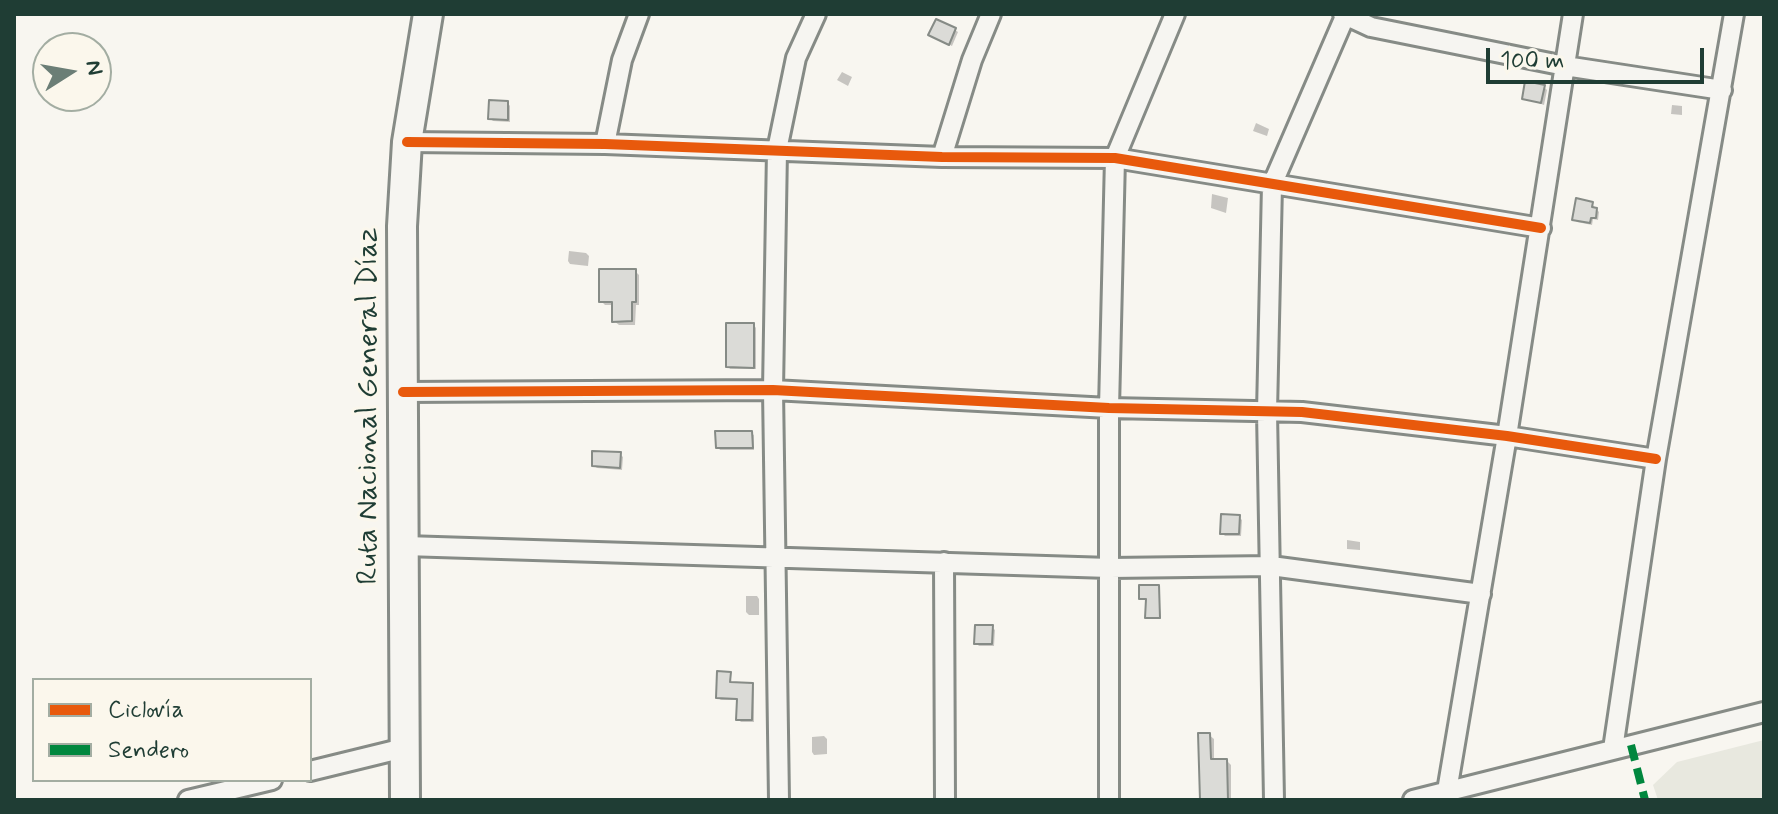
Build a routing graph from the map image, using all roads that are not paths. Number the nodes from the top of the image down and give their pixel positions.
1 (428, 14) edge
2 (639, 14) edge
3 (816, 14) edge
4 (991, 14) edge
5 (1175, 14) edge
6 (1345, 14) edge
7 (1573, 14) edge
8 (1734, 14) edge
9 (1565, 66) junction
10 (1722, 90) junction
11 (407, 142) junction
12 (605, 144) junction
13 (777, 150) junction
14 (942, 157) junction
15 (1115, 158) junction
16 (1272, 185) junction
17 (1541, 228) junction
18 (773, 390) junction
19 (403, 392) junction
20 (1109, 408) junction
21 (1267, 412) junction
22 (1507, 436) junction
23 (1656, 459) junction
24 (405, 546) junction
25 (776, 560) junction
26 (944, 562) junction
27 (1271, 566) junction
28 (1110, 568) junction
29 (1481, 594) junction
30 (1764, 712) edge
31 (404, 748) junction
32 (1613, 749) junction
33 (312, 771) edge
34 (264, 782) edge
35 (1447, 791) junction
36 (188, 800) edge
37 (405, 800) edge
38 (779, 800) edge
39 (945, 800) edge
40 (1109, 800) edge
41 (1274, 800) edge
42 (1413, 800) edge

1 - 11 highway, Ruta Nacional General Díaz
2 - 12 street
3 - 13 street
4 - 14 street
5 - 15 street
6 - 9 street
6 - 16 street
7 - 9 street
8 - 10 street
9 - 10 street
9 - 17 street
10 - 23 street
11 - 12 street
11 - 19 highway, Ruta Nacional General Díaz
12 - 13 street
13 - 14 street
13 - 18 street
14 - 15 street
15 - 16 street
15 - 20 street
16 - 17 street
16 - 21 street
17 - 22 street
18 - 19 street
18 - 20 street
18 - 25 street
19 - 24 highway, Ruta Nacional General Díaz
20 - 21 street
20 - 28 street
21 - 22 street
21 - 27 street
22 - 23 street
22 - 29 street
23 - 32 street
24 - 25 street
24 - 31 highway, Ruta Nacional General Díaz
25 - 26 street
25 - 38 street
26 - 28 street
26 - 39 street
27 - 28 street
27 - 29 street
27 - 41 street
28 - 40 street
29 - 35 street
30 - 32 street
31 - 33 street
31 - 37 highway, Ruta Nacional General Díaz
32 - 35 street
34 - 36 street
35 - 42 street

